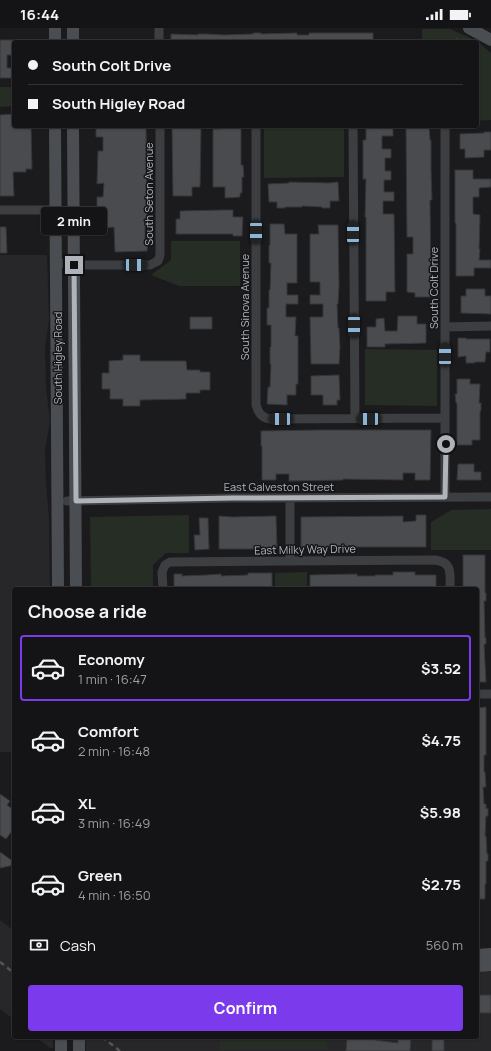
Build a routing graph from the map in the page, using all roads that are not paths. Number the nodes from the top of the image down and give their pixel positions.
1 (55, 28) edge
2 (73, 28) edge
3 (159, 28) edge
4 (469, 28) edge
5 (55, 40) edge
6 (73, 40) edge
7 (159, 40) edge
8 (491, 40) edge
9 (55, 128) edge
10 (73, 128) edge
11 (160, 128) edge
12 (256, 128) edge
13 (353, 128) edge
14 (445, 128) edge
15 (0, 210) edge
16 (56, 210) junction
17 (56, 263) junction
18 (74, 265) junction
19 (491, 326) edge
20 (445, 327) junction
21 (445, 418) junction
22 (354, 419) junction
23 (445, 497) junction
24 (491, 497) edge
25 (290, 498) junction
26 (71, 501) junction
27 (290, 561) junction
28 (58, 587) edge
29 (76, 587) edge
30 (163, 587) edge
31 (450, 587) edge
32 (479, 694) edge
33 (491, 694) edge
34 (479, 954) edge
35 (491, 954) edge
36 (491, 965) edge
37 (479, 966) edge
38 (61, 1039) edge
39 (78, 1039) edge
40 (61, 1051) edge
41 (79, 1051) edge

1 - 5 main road
2 - 6 main road
3 - 7 street
4 - 8 main road
9 - 16 main road, South Higley Road
10 - 18 main road, South Higley Road
11 - 18 street, South Seton Avenue
12 - 22 street, South Sinova Avenue
13 - 22 street
14 - 20 street, South Colt Drive
15 - 16 street
16 - 17 main road, South Higley Road
17 - 18 street
17 - 28 main road, South Higley Road
18 - 26 main road, South Higley Road
19 - 20 street
20 - 21 street, South Colt Drive
21 - 22 street
21 - 23 street, South Colt Drive
23 - 24 street, East Galveston Street
23 - 25 street, East Galveston Street
25 - 26 street, East Galveston Street
25 - 27 street
26 - 29 main road, South Higley Road
27 - 30 street, East Milky Way Drive
27 - 31 street, East Milky Way Drive
32 - 33 street
34 - 35 main road
36 - 37 main road
38 - 40 main road
39 - 41 main road

